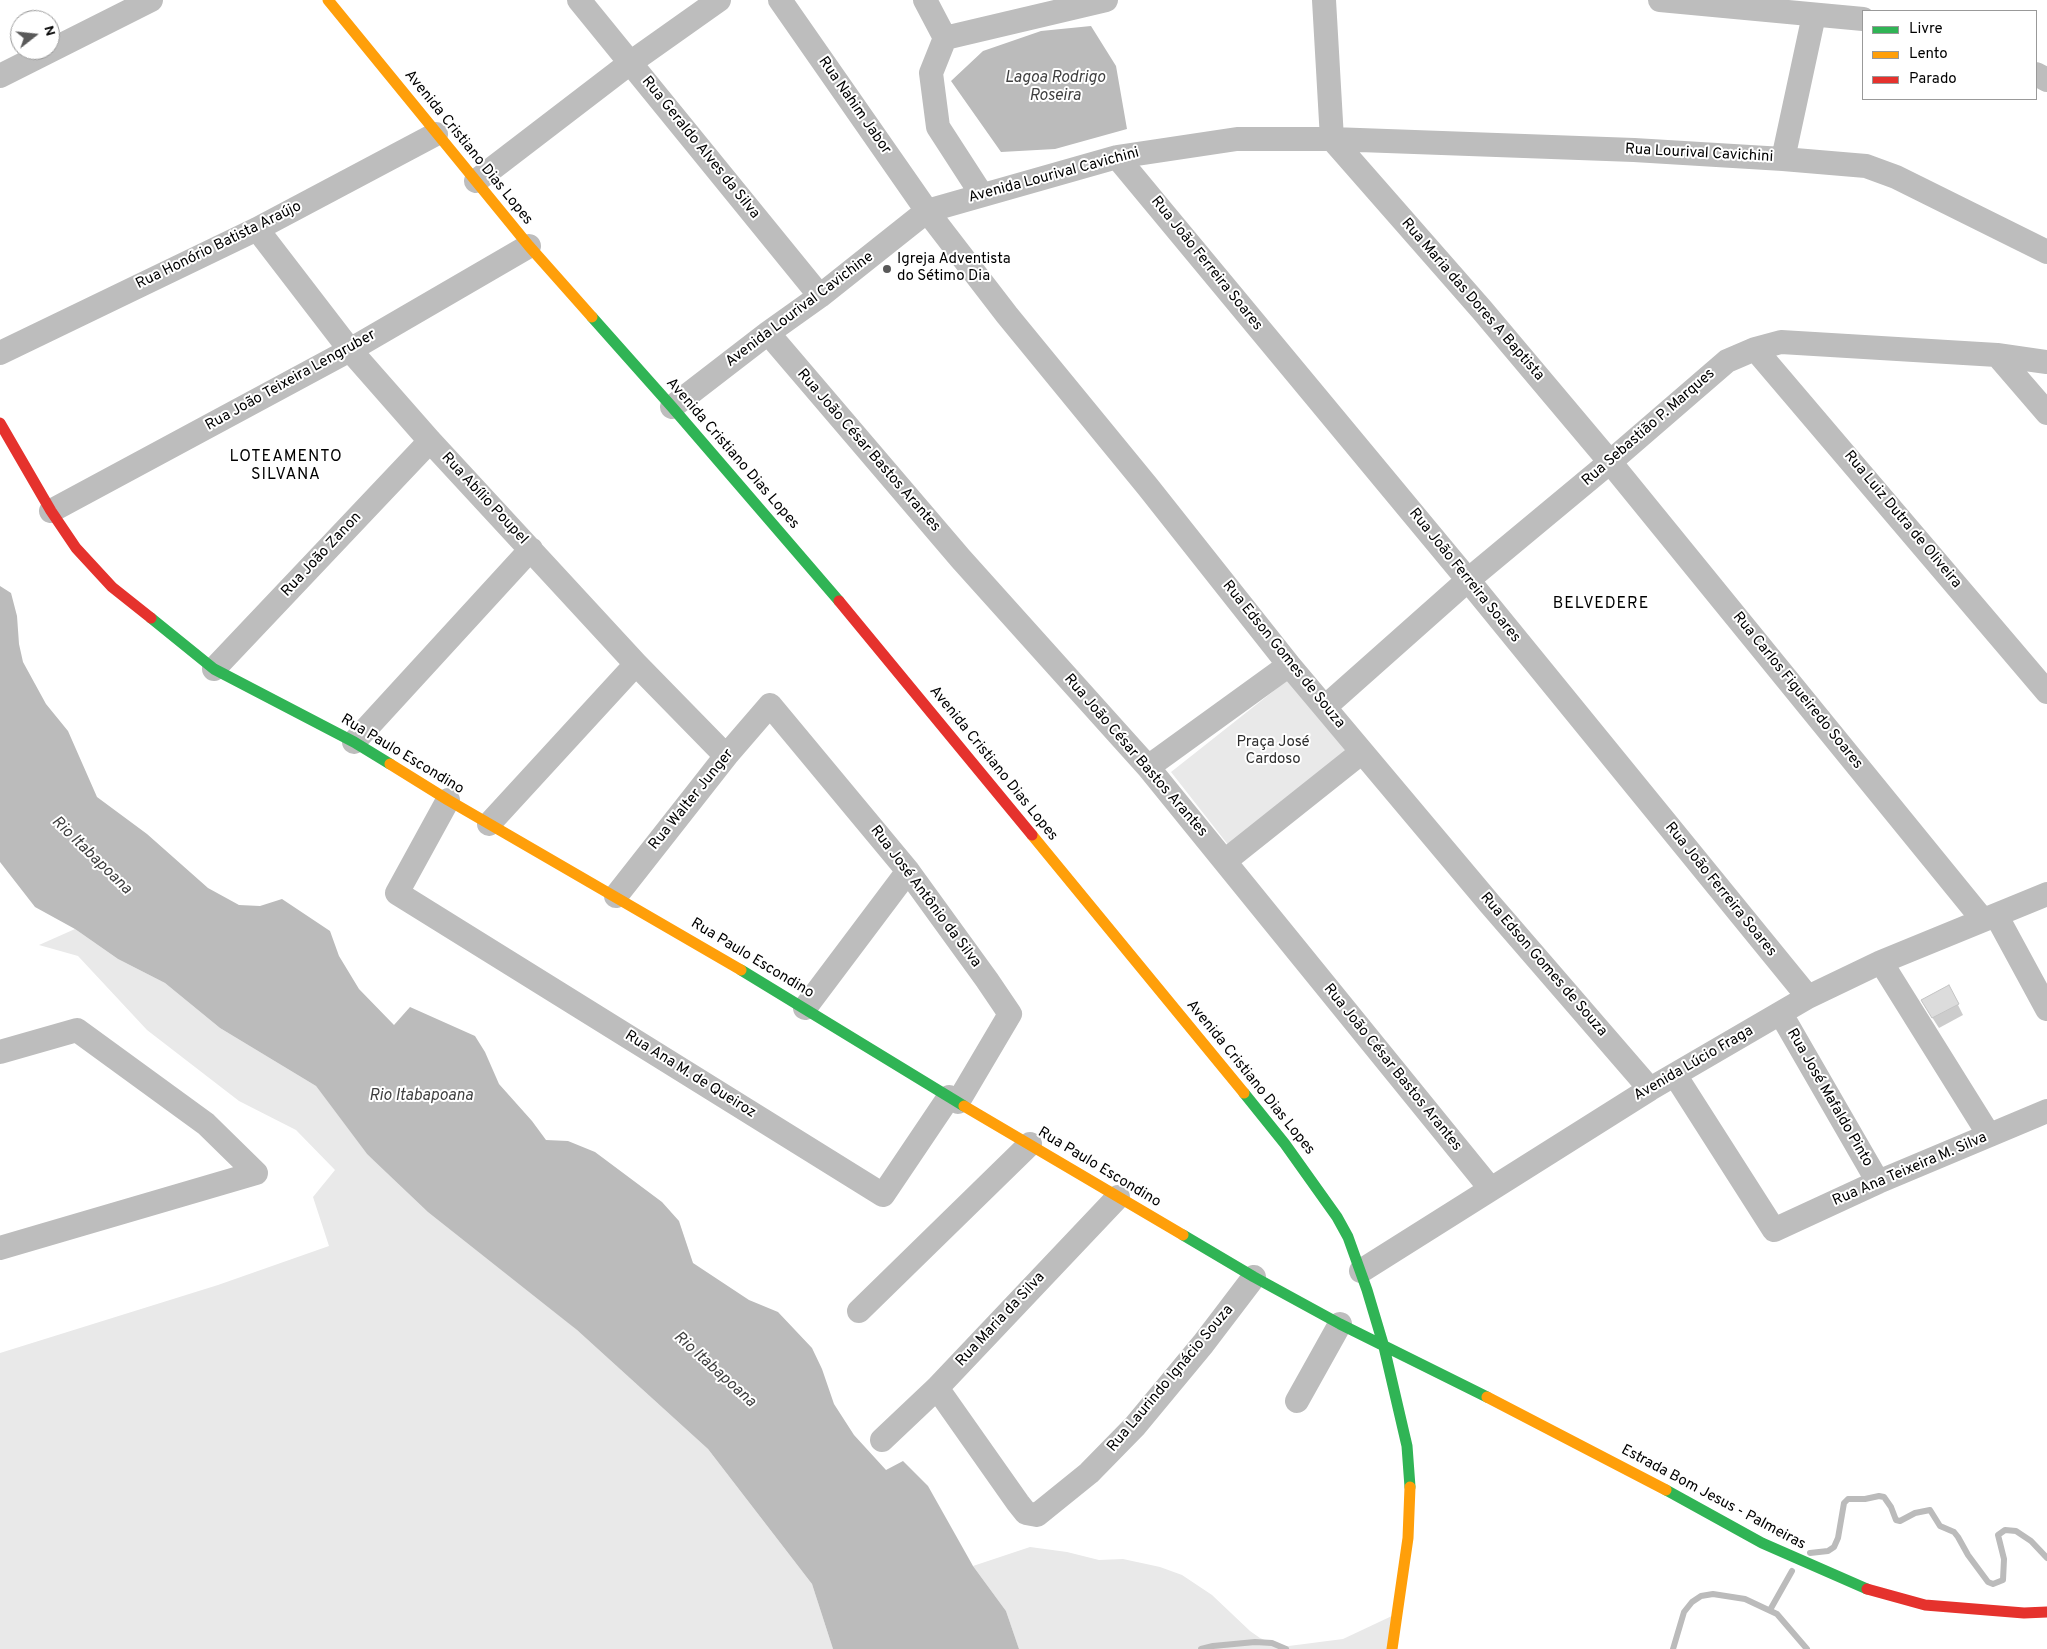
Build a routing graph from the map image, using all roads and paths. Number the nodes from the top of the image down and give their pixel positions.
1 (151, 0) edge
2 (328, 0) edge
3 (579, 0) edge
4 (719, 0) edge
5 (780, 0) edge
6 (925, 0) edge
7 (1106, 0) edge
8 (1324, 0) edge
9 (1660, 0) edge
10 (1814, 14) junction
11 (1862, 19) edge
12 (944, 38) junction
13 (630, 63) junction
14 (0, 76) edge
15 (436, 134) junction
16 (1332, 139) junction
17 (1118, 157) junction
18 (1784, 159) junction
19 (476, 181) junction
20 (982, 195) junction
21 (927, 211) junction
22 (257, 229) junction
23 (529, 246) junction
24 (2047, 252) edge
25 (820, 296) junction
26 (768, 333) junction
27 (1755, 348) junction
28 (350, 350) junction
29 (0, 353) edge
30 (1997, 355) junction
31 (2047, 362) edge
32 (672, 407) junction
33 (2047, 413) edge
34 (0, 423) edge
35 (430, 441) junction
36 (1610, 462) junction
37 (51, 511) junction
38 (531, 550) junction
39 (1468, 580) junction
40 (636, 664) junction
41 (1289, 665) junction
42 (214, 669) junction
43 (2047, 692) edge
44 (770, 705) joint
45 (1325, 707) junction
46 (354, 742) junction
47 (1362, 752) junction
48 (726, 756) junction
49 (1148, 767) junction
50 (448, 800) junction
51 (489, 824) junction
52 (1225, 861) junction
53 (908, 871) junction
54 (2047, 894) edge
55 (616, 896) junction
56 (1989, 918) junction
57 (1881, 962) junction
58 (1808, 998) junction
59 (805, 1008) junction
60 (2047, 1009) edge
61 (1781, 1014) junction
62 (0, 1052) edge
63 (1675, 1074) junction
64 (1650, 1089) junction
65 (954, 1100) junction
66 (2047, 1111) edge
67 (1989, 1136) junction
68 (1030, 1144) junction
69 (1878, 1182) junction
70 (1490, 1188) junction
71 (1118, 1197) junction
72 (0, 1248) edge
73 (1361, 1271) junction
74 (1254, 1277) junction
75 (858, 1311) dead end
76 (1340, 1324) junction
77 (1384, 1347) junction
78 (937, 1388) junction
79 (1297, 1401) dead end
80 (882, 1440) dead end
81 (2047, 1612) edge
82 (1392, 1649) edge

1 - 14 street
2 - 15 main road, Avenida Cristiano Dias Lopes
3 - 13 street, Rua Geraldo Alves da Silva
4 - 13 street
5 - 21 street, Rua Nahim Jabor
6 - 12 street
7 - 12 street
8 - 16 street
9 - 10 street
10 - 11 street
10 - 18 street
12 - 20 street
13 - 19 street
13 - 25 street, Rua Geraldo Alves da Silva
15 - 19 main road, Avenida Cristiano Dias Lopes
15 - 22 street, Rua Honório Batista Araújo
16 - 17 street, Avenida Lourival Cavichini
16 - 18 street, Rua Lourival Cavichini
16 - 36 street, Rua Maria das Dores A Baptista
17 - 20 street, Avenida Lourival Cavichini
17 - 39 street, Rua João Ferreira Soares
18 - 24 street, Rua Lourival Cavichini
19 - 23 main road, Avenida Cristiano Dias Lopes
20 - 21 street, Avenida Lourival Cavichini
21 - 25 street, Avenida Lourival Cavichine
21 - 41 street, Rua Edson Gomes de Souza
22 - 28 street, Rua Abílio Poupel
22 - 29 street, Rua Honório Batista Araújo
23 - 28 street, Rua João Teixeira Lengruber
23 - 32 main road, Avenida Cristiano Dias Lopes
25 - 26 street, Avenida Lourival Cavichine
26 - 32 street, Avenida Lourival Cavichine
26 - 49 street, Rua João César Bastos Arantes
27 - 30 street, Rua Sebastião P. Marques
27 - 36 street, Rua Sebastião P. Marques
27 - 43 street, Rua Luiz Dutra de Oliveira
28 - 35 street, Rua Abílio Poupel
28 - 37 street, Rua João Teixeira Lengruber
30 - 31 street, Rua Sebastião P. Marques
30 - 33 street
32 - 73 main road, Avenida Cristiano Dias Lopes
34 - 37 main road, Rua Paulo Escondino
35 - 38 street, Rua Abílio Poupel
35 - 42 street, Rua João Zanon
36 - 39 street, Rua Sebastião P. Marques
36 - 56 street, Rua Carlos Figueiredo Soares
37 - 42 main road, Rua Paulo Escondino
38 - 40 street, Rua Abílio Poupel
38 - 46 street
39 - 45 street, Rua Sebastião P. Marques
39 - 58 street, Rua João Ferreira Soares
40 - 48 street, Rua Abílio Poupel
40 - 51 street
41 - 45 street, Rua Edson Gomes de Souza
41 - 49 street
42 - 46 main road, Rua Paulo Escondino
44 - 48 street, Rua Walter Junger
44 - 53 street, Rua José Antônio da Silva
45 - 47 street, Rua Edson Gomes de Souza
46 - 50 main road, Rua Paulo Escondino
47 - 52 street
47 - 64 street, Rua Edson Gomes de Souza
48 - 55 street, Rua Walter Junger
49 - 52 street, Rua João César Bastos Arantes
50 - 51 main road, Rua Paulo Escondino
50 - 65 street, Rua Ana M. de Queiroz
51 - 55 main road, Rua Paulo Escondino
52 - 70 street, Rua João César Bastos Arantes
53 - 59 street
53 - 65 street, Rua José Antônio da Silva
54 - 56 street, Avenida Lúcio Fraga
55 - 59 main road, Rua Paulo Escondino
56 - 57 street, Avenida Lúcio Fraga
56 - 60 street, Rua Carlos Figueiredo Soares
57 - 58 street, Avenida Lúcio Fraga
57 - 67 street
58 - 61 street, Avenida Lúcio Fraga
59 - 65 main road, Rua Paulo Escondino
61 - 63 street, Avenida Lúcio Fraga
61 - 69 street, Rua José Mafaldo Pinto
62 - 72 street
63 - 64 street, Avenida Lúcio Fraga
63 - 69 street, Rua Ana Teixeira M. Silva
64 - 70 street, Avenida Lúcio Fraga
65 - 68 main road, Rua Paulo Escondino
66 - 67 street, Rua Ana Teixeira M. Silva
67 - 69 street, Rua Ana Teixeira M. Silva
68 - 71 main road, Rua Paulo Escondino
68 - 75 street
70 - 73 street, Avenida Lúcio Fraga
71 - 74 main road, Rua Paulo Escondino
71 - 78 street, Rua Maria da Silva
73 - 77 main road, Avenida Cristiano Dias Lopes
74 - 76 main road, Rua Paulo Escondino
74 - 78 street, Rua Laurindo Ignácio Souza
76 - 77 main road, Rua Paulo Escondino
76 - 79 street
77 - 81 main road, Estrada Bom Jesus - Palmeiras
77 - 82 main road, Avenida Cristiano Dias Lopes
78 - 80 street, Rua Maria da Silva

